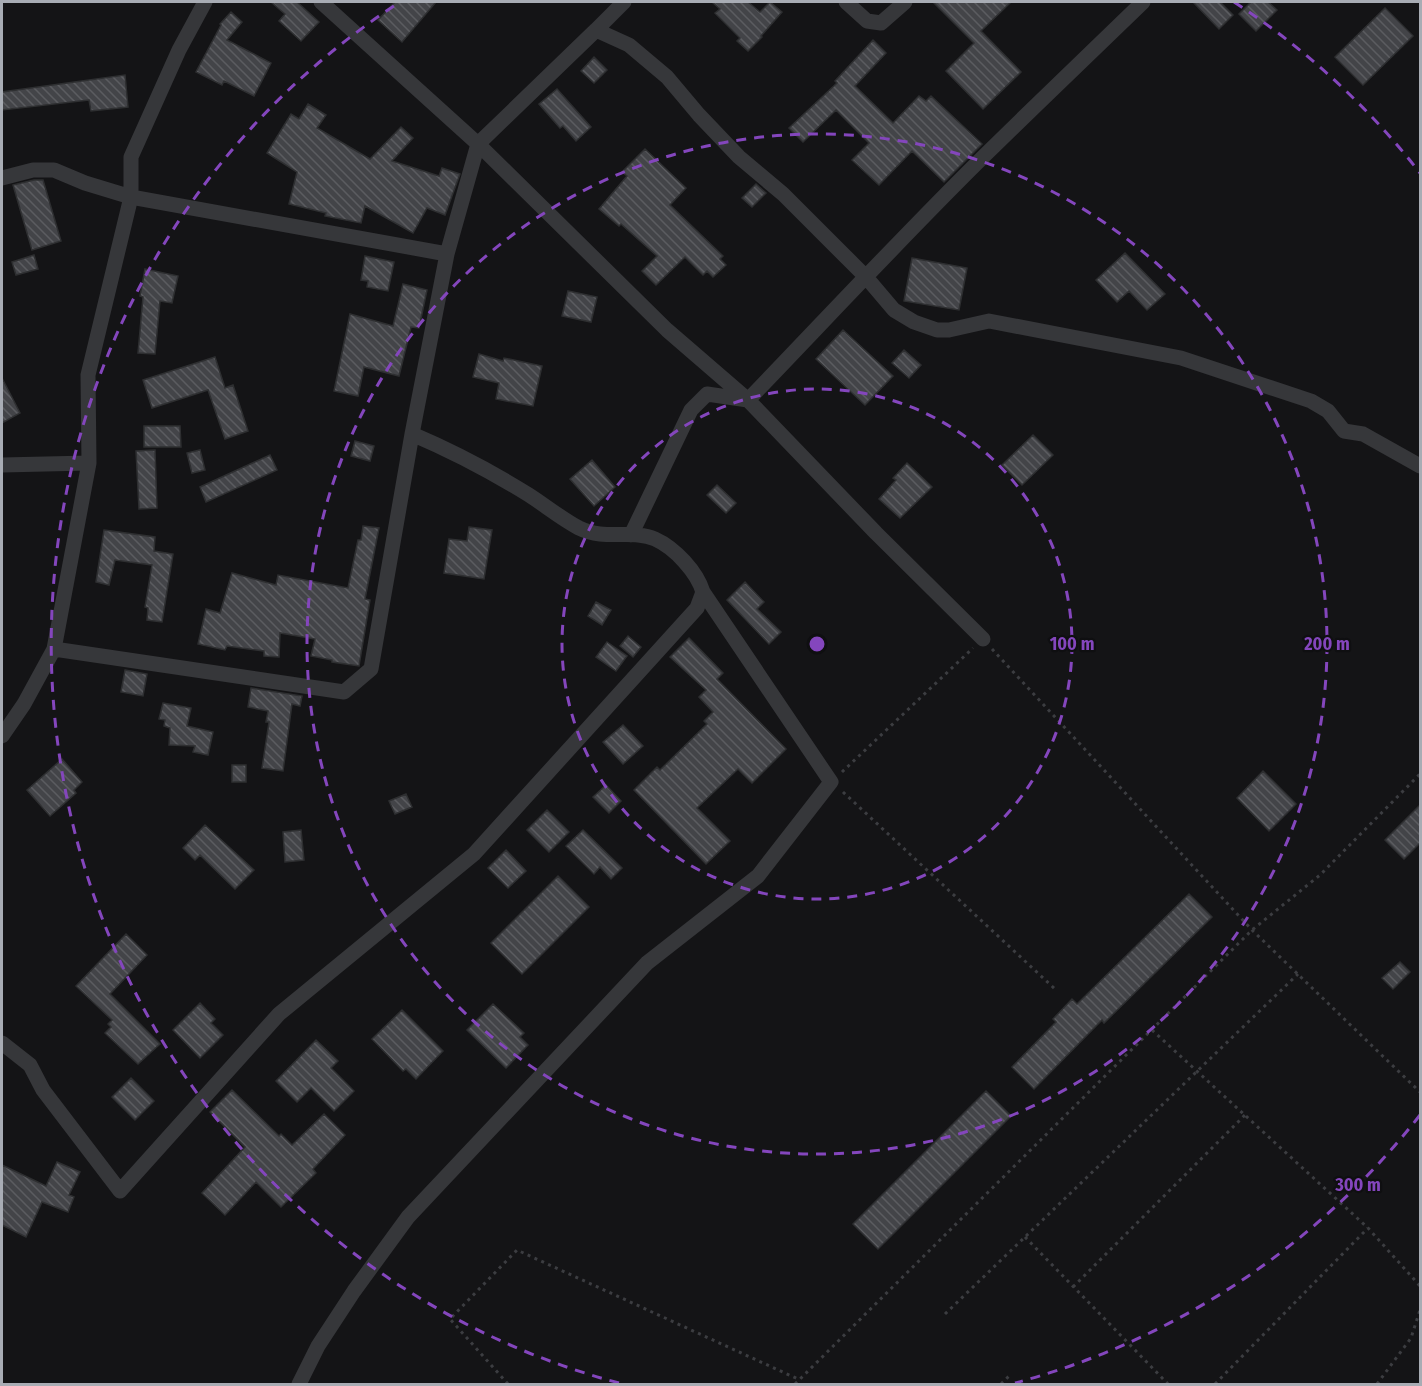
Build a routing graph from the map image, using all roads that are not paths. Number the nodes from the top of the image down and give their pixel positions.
1 (205, 2) edge
2 (321, 2) edge
3 (624, 2) edge
4 (846, 2) edge
5 (905, 2) edge
6 (1143, 2) edge
7 (596, 30) junction
8 (478, 144) junction
9 (2, 178) edge
10 (131, 197) junction
11 (447, 254) junction
12 (866, 277) junction
13 (748, 400) junction
14 (412, 434) junction
15 (89, 463) junction
16 (2, 465) edge
17 (1420, 466) edge
18 (631, 535) junction
19 (703, 592) junction
20 (982, 639) road end
21 (54, 649) junction
22 (2, 736) edge
23 (2, 1043) edge
24 (299, 1384) edge

1 - 10 street
2 - 8 street
3 - 7 street
4 - 5 street
6 - 12 street
7 - 8 street
7 - 12 street
8 - 11 street
8 - 13 street
9 - 10 street
10 - 11 street
10 - 15 street
11 - 14 street
12 - 13 street
12 - 17 street
13 - 18 street
13 - 20 street
14 - 18 street
14 - 21 street
15 - 16 street
15 - 21 street
18 - 19 street
19 - 23 street
19 - 24 street
21 - 22 street

